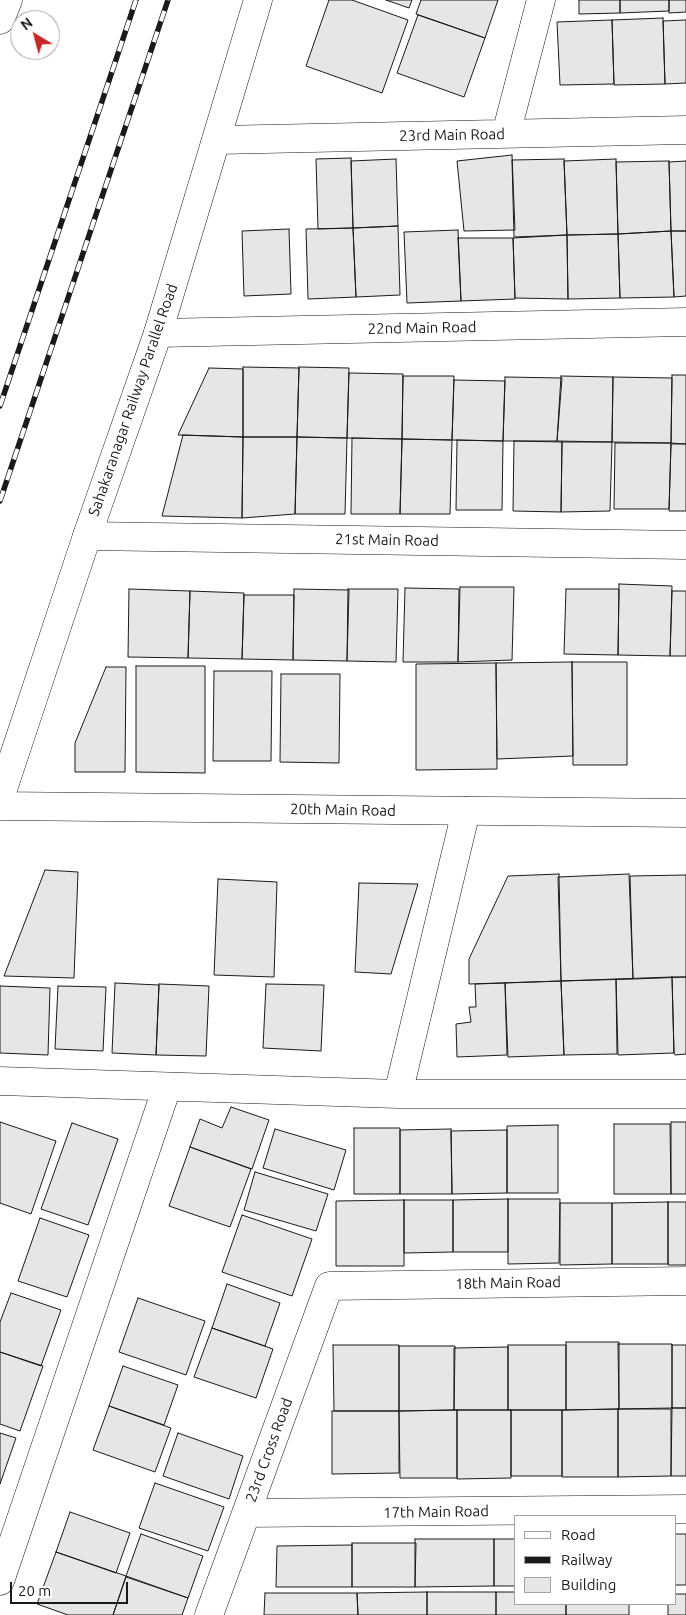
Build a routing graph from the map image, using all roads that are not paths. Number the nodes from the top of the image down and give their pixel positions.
1 (8, 0) edge
2 (258, 0) edge
3 (541, 0) edge
4 (0, 20) edge
5 (686, 130) edge
6 (506, 134) junction
7 (218, 140) junction
8 (686, 322) edge
9 (158, 333) junction
10 (87, 536) junction
11 (686, 545) edge
12 (0, 798) edge
13 (0, 806) edge
14 (466, 811) junction
15 (686, 813) edge
16 (0, 1081) edge
17 (167, 1087) junction
18 (398, 1094) junction
19 (686, 1094) edge
20 (686, 1281) edge
21 (329, 1286) joint
22 (686, 1509) edge
23 (246, 1513) junction
24 (0, 1581) edge
25 (210, 1615) edge

1 - 4 street
2 - 7 street, Sahakaranagar Railway Parallel Road
3 - 6 street
5 - 6 street, 23rd Main Road
6 - 7 street, 23rd Main Road
7 - 9 street, Sahakaranagar Railway Parallel Road
8 - 9 street, 22nd Main Road
9 - 10 street, Sahakaranagar Railway Parallel Road
10 - 11 street, 21st Main Road
10 - 12 street, Sahakaranagar Railway Parallel Road
13 - 14 street, 20th Main Road
14 - 15 street, 20th Main Road
14 - 18 street
16 - 17 street
17 - 18 street
17 - 24 street
18 - 19 street
20 - 21 street, 18th Main Road
21 - 23 street, 23rd Cross Road
22 - 23 street, 17th Main Road
23 - 25 street, 23rd Cross Road

